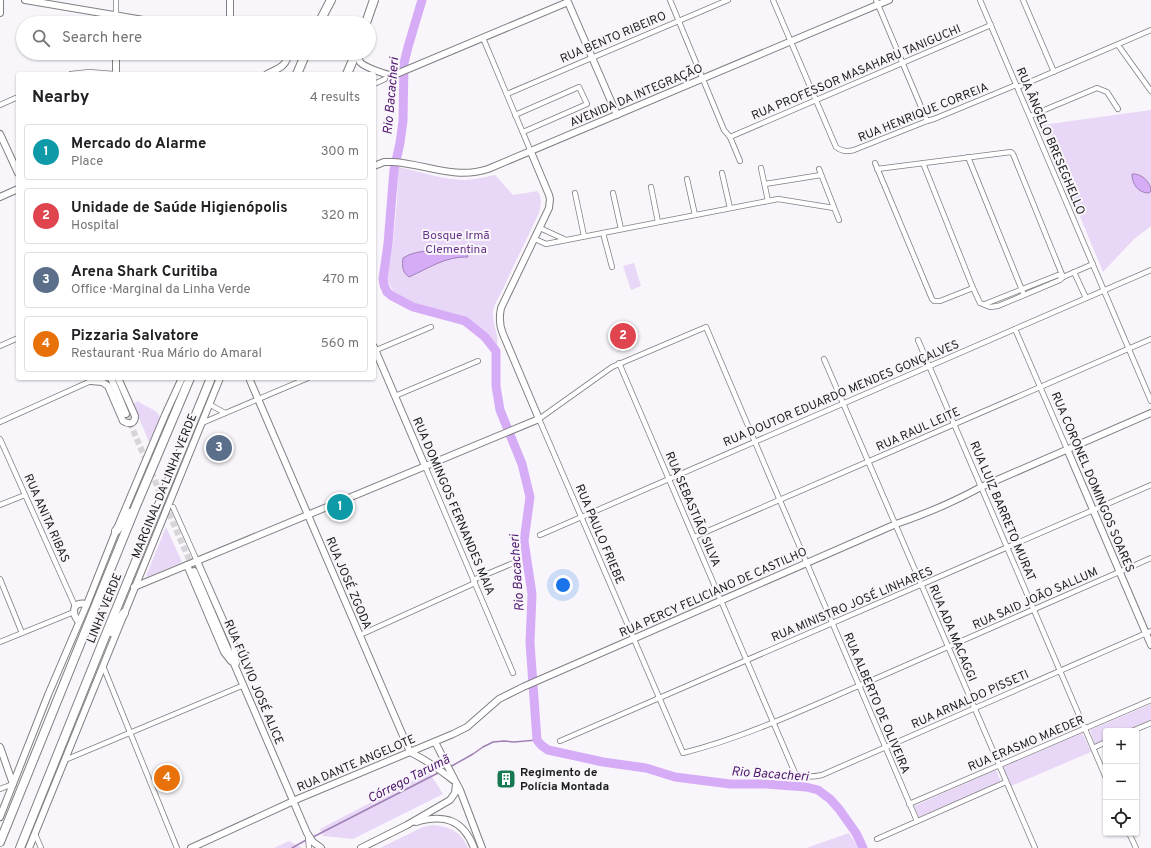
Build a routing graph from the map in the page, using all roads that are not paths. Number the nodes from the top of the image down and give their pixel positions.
1 (0, 0) edge
2 (26, 0) edge
3 (116, 0) edge
4 (230, 0) edge
5 (331, 0) edge
6 (374, 0) edge
7 (670, 0) edge
8 (728, 0) edge
9 (773, 0) edge
10 (889, 0) edge
11 (980, 0) edge
12 (1023, 0) edge
13 (570, 1) edge
14 (877, 2) edge
15 (0, 13) edge
16 (116, 15) junction
17 (122, 16) edge
18 (230, 16) edge
19 (323, 16) edge
20 (368, 16) edge
21 (679, 21) junction
22 (991, 25) junction
23 (1151, 30) edge
24 (483, 38) junction
25 (791, 42) junction
26 (1118, 44) junction
27 (592, 58) junction
28 (116, 60) edge
29 (287, 60) edge
30 (303, 60) edge
31 (353, 60) edge
32 (360, 60) edge
33 (902, 63) junction
34 (115, 72) edge
35 (271, 72) edge
36 (298, 72) edge
37 (348, 72) edge
38 (1054, 72) junction
39 (385, 79) dead end
40 (703, 79) junction
41 (376, 83) edge
42 (1017, 86) junction
43 (1151, 91) edge
44 (507, 94) junction
45 (16, 98) edge
46 (816, 100) junction
47 (0, 105) edge
48 (1118, 108) dead end
49 (515, 115) junction
50 (617, 115) junction
51 (1030, 116) junction
52 (926, 121) junction
53 (522, 132) junction
54 (0, 134) edge
55 (730, 137) junction
56 (531, 152) junction
57 (968, 157) junction
58 (740, 161) dead end
59 (875, 162) dead end
60 (923, 163) junction
61 (376, 165) edge
62 (761, 168) dead end
63 (16, 169) edge
64 (819, 169) dead end
65 (877, 169) junction
66 (722, 173) dead end
67 (821, 176) junction
68 (687, 179) dead end
69 (765, 184) junction
70 (651, 187) dead end
71 (16, 190) edge
72 (614, 192) dead end
73 (575, 194) dead end
74 (0, 197) edge
75 (768, 201) junction
76 (730, 208) junction
77 (834, 208) junction
78 (695, 215) junction
79 (839, 220) dead end
80 (658, 222) junction
81 (540, 228) junction
82 (621, 229) junction
83 (602, 233) junction
84 (584, 236) junction
85 (535, 239) junction
86 (566, 240) junction
87 (1093, 264) junction
88 (612, 267) dead end
89 (1151, 270) edge
90 (1074, 272) junction
91 (1064, 277) junction
92 (973, 288) junction
93 (1104, 290) junction
94 (1022, 293) junction
95 (1086, 298) junction
96 (431, 327) dead end
97 (1016, 329) junction
98 (16, 339) edge
99 (1151, 339) edge
100 (918, 340) dead end
101 (0, 346) edge
102 (376, 348) edge
103 (1129, 348) junction
104 (376, 353) edge
105 (824, 359) dead end
106 (478, 361) dead end
107 (619, 363) junction
108 (930, 366) junction
109 (112, 380) edge
110 (119, 380) edge
111 (181, 380) edge
112 (189, 380) edge
113 (210, 380) edge
114 (219, 380) edge
115 (250, 380) edge
116 (303, 380) edge
117 (91, 381) joint
118 (1040, 387) junction
119 (395, 396) junction
120 (258, 399) junction
121 (1151, 401) edge
122 (844, 403) junction
123 (209, 404) junction
124 (225, 413) junction
125 (1151, 413) edge
126 (126, 414) tunnel mouth
127 (539, 419) junction
128 (0, 422) edge
129 (202, 423) junction
130 (954, 424) junction
131 (0, 439) edge
132 (755, 442) junction
133 (1067, 449) junction
134 (869, 461) junction
135 (425, 466) junction
136 (669, 479) junction
137 (1151, 485) edge
138 (981, 487) junction
139 (25, 495) junction
140 (780, 500) junction
141 (0, 505) edge
142 (136, 506) junction
143 (173, 507) dead end
144 (1093, 510) junction
145 (308, 515) junction
146 (581, 517) junction
147 (896, 524) junction
148 (116, 531) junction
149 (540, 535) dead end
150 (694, 537) junction
151 (1007, 547) junction
152 (1151, 558) edge
153 (197, 561) junction
154 (518, 561) dead end
155 (807, 563) junction
156 (187, 565) junction
157 (194, 571) tunnel mouth
158 (1120, 572) junction
159 (0, 580) edge
160 (474, 581) junction
161 (921, 584) junction
162 (134, 587) junction
163 (721, 600) junction
164 (87, 604) junction
165 (74, 609) junction
166 (1034, 609) junction
167 (124, 613) junction
168 (79, 622) junction
169 (832, 623) junction
170 (1149, 632) edge
171 (22, 633) junction
172 (360, 635) junction
173 (633, 638) junction
174 (0, 642) edge
175 (102, 644) junction
176 (1151, 645) edge
177 (948, 647) junction
178 (746, 660) junction
179 (103, 666) junction
180 (236, 667) junction
181 (1060, 671) junction
182 (513, 673) dead end
183 (244, 685) junction
184 (859, 686) junction
185 (523, 687) joint
186 (659, 698) junction
187 (1151, 700) edge
188 (975, 708) junction
189 (773, 723) junction
190 (1151, 723) edge
191 (1085, 728) junction
192 (1139, 728) edge
193 (130, 733) junction
194 (560, 741) dead end
195 (435, 742) junction
196 (1103, 743) edge
197 (0, 747) edge
198 (885, 747) junction
199 (1093, 748) junction
200 (410, 752) junction
201 (682, 753) joint
202 (65, 760) junction
203 (6, 762) junction
204 (999, 765) junction
205 (19, 768) junction
206 (1103, 771) edge
207 (795, 773) joint
208 (448, 774) junction
209 (456, 782) junction
210 (1006, 782) junction
211 (13, 784) junction
212 (0, 790) edge
213 (9, 795) junction
214 (293, 801) junction
215 (909, 804) junction
216 (0, 817) edge
217 (917, 821) junction
218 (407, 825) junction
219 (35, 834) junction
220 (1130, 836) edge
221 (877, 839) dead end
222 (0, 842) edge
223 (310, 844) edge
224 (20, 848) edge
225 (29, 848) edge
226 (41, 848) edge
227 (177, 848) edge
228 (191, 848) edge
229 (321, 848) edge
230 (361, 848) edge
231 (474, 848) edge
232 (482, 848) edge
233 (1035, 848) edge
234 (1136, 848) edge

1 - 15 main road
2 - 16 main road
3 - 16 street
4 - 18 main road
5 - 19 highway
6 - 20 highway
7 - 21 street
8 - 21 street, RUA BENTO RIBEIRO
9 - 25 street
10 - 14 main road, AVENIDA DA INTEGRAÇÃO
11 - 22 street, RUA ÂNGELO BRESEGHELLO
12 - 38 street
13 - 24 main road
13 - 27 main road
14 - 25 main road, AVENIDA DA INTEGRAÇÃO
14 - 33 street
16 - 17 main road
21 - 27 street, RUA BENTO RIBEIRO
21 - 40 street
22 - 33 street, RUA PROFESSOR MASAHARU TANIGUCHI
22 - 42 street, RUA ÂNGELO BRESEGHELLO
23 - 26 street, RUA HENRIQUE CORREIA
24 - 32 main road
24 - 44 street
25 - 40 main road, AVENIDA DA INTEGRAÇÃO
25 - 46 street
26 - 38 street, RUA HENRIQUE CORREIA
26 - 43 street
27 - 44 street, RUA BENTO RIBEIRO
27 - 50 main road
28 - 34 main road
29 - 35 main road
30 - 36 highway
31 - 37 highway
33 - 46 street, RUA PROFESSOR MASAHARU TANIGUCHI
33 - 52 street
38 - 42 street, RUA HENRIQUE CORREIA
39 - 41 street
40 - 50 main road, AVENIDA DA INTEGRAÇÃO
40 - 55 street
42 - 51 street, RUA ÂNGELO BRESEGHELLO
42 - 52 street, RUA HENRIQUE CORREIA
44 - 49 street
45 - 47 street
46 - 52 street, RUA HENRIQUE CORREIA
46 - 55 street, RUA PROFESSOR MASAHARU TANIGUCHI
48 - 51 street
49 - 53 street
49 - 53 street
50 - 56 main road, AVENIDA DA INTEGRAÇÃO
51 - 87 street, RUA ÂNGELO BRESEGHELLO
53 - 56 street
54 - 63 main road
55 - 58 street
56 - 61 main road, AVENIDA DA INTEGRAÇÃO
56 - 81 main road
57 - 60 street
57 - 91 street
57 - 94 street
59 - 65 street
60 - 65 street
60 - 92 street
62 - 69 street
64 - 67 street
65 - 92 street
66 - 76 street
67 - 69 street
67 - 77 street
68 - 78 street
69 - 75 street
70 - 80 street
71 - 74 main road
72 - 82 street
73 - 84 street
75 - 76 street
75 - 77 street
76 - 78 street
77 - 79 street
78 - 80 street
80 - 82 street
81 - 85 main road
81 - 86 street
82 - 83 street
83 - 84 street
83 - 88 street
84 - 86 street
85 - 86 street
85 - 127 main road, RUA PAULO FRIEBE
87 - 90 street
87 - 93 street, RUA ÂNGELO BRESEGHELLO
89 - 93 street, RUA DOUTOR EDUARDO MENDES GONÇALVES
90 - 91 street
90 - 95 street
91 - 94 street
92 - 94 street
93 - 95 street, RUA DOUTOR EDUARDO MENDES GONÇALVES
93 - 103 street, RUA ÂNGELO BRESEGHELLO
95 - 97 street, RUA DOUTOR EDUARDO MENDES GONÇALVES
96 - 102 street
97 - 108 street, RUA DOUTOR EDUARDO MENDES GONÇALVES
97 - 118 street, RUA CORONEL DOMINGOS SOARES
98 - 101 street
99 - 103 street, RUA RAUL LEITE
100 - 108 street, RUA LUIZ BARRETO MURAT
103 - 118 street, RUA RAUL LEITE
103 - 121 street, RUA ÂNGELO BRESEGHELLO
104 - 119 main road, RUA DOMINGOS FERNANDES MAIA
105 - 122 street, RUA ADA MACAGGI
106 - 119 street
107 - 127 street
107 - 132 street, RUA ALBERTO DE OLIVEIRA
107 - 136 street, RUA SEBASTIÃO SILVA
108 - 122 street, RUA DOUTOR EDUARDO MENDES GONÇALVES
108 - 130 street, RUA LUIZ BARRETO MURAT
109 - 126 main road
110 - 117 main road
111 - 148 main road, MARGINAL DA LINHA VERDE
112 - 142 highway, LINHA VERDE
113 - 175 highway, LINHA VERDE
114 - 123 main road, MARGINAL DA LINHA VERDE
115 - 120 main road, RUA JOSÉ ZGODA
116 - 120 street
117 - 128 street
118 - 130 street, RUA RAUL LEITE
118 - 133 street, RUA CORONEL DOMINGOS SOARES
119 - 135 main road, RUA DOMINGOS FERNANDES MAIA
120 - 124 street
120 - 145 main road, RUA JOSÉ ZGODA
122 - 132 street, RUA DOUTOR EDUARDO MENDES GONÇALVES
122 - 134 street, RUA ADA MACAGGI
123 - 124 street
123 - 129 main road, MARGINAL DA LINHA VERDE
124 - 129 street
125 - 133 main road, RUA PERCY FELICIANO DE CASTILHO
127 - 135 main road
127 - 146 street, RUA PAULO FRIEBE
129 - 162 main road, MARGINAL DA LINHA VERDE
130 - 134 street, RUA RAUL LEITE
130 - 138 street, RUA LUIZ BARRETO MURAT
131 - 139 street, RUA ANITA RIBAS
132 - 136 street, RUA DOUTOR EDUARDO MENDES GONÇALVES
132 - 140 street, RUA ALBERTO DE OLIVEIRA
133 - 138 main road, RUA PERCY FELICIANO DE CASTILHO
133 - 144 main road, RUA CORONEL DOMINGOS SOARES
134 - 140 street, RUA RAUL LEITE
134 - 147 street, RUA ADA MACAGGI
135 - 145 main road
135 - 160 street, RUA DOMINGOS FERNANDES MAIA
136 - 146 street, RUA DOUTOR EDUARDO MENDES GONÇALVES
136 - 150 street, RUA SEBASTIÃO SILVA
137 - 144 street, RUA MINISTRO JOSÉ LINHARES
138 - 147 main road, RUA PERCY FELICIANO DE CASTILHO
138 - 151 street, RUA LUIZ BARRETO MURAT
139 - 141 street
139 - 165 street, RUA ANITA RIBAS
140 - 150 street, RUA RAUL LEITE
140 - 155 street, RUA ALBERTO DE OLIVEIRA
142 - 148 highway
142 - 222 highway, LINHA VERDE
143 - 153 street
144 - 151 street, RUA MINISTRO JOSÉ LINHARES
144 - 158 main road, RUA CORONEL DOMINGOS SOARES
145 - 153 main road
145 - 172 main road, RUA JOSÉ ZGODA
146 - 149 street, RUA DOUTOR EDUARDO MENDES GONÇALVES
146 - 173 street, RUA PAULO FRIEBE
147 - 155 main road, RUA PERCY FELICIANO DE CASTILHO
147 - 161 street, RUA ADA MACAGGI
148 - 164 main road, MARGINAL DA LINHA VERDE
150 - 163 street, RUA SEBASTIÃO SILVA
151 - 161 street, RUA MINISTRO JOSÉ LINHARES
151 - 166 street, RUA LUIZ BARRETO MURAT
152 - 158 street, RUA SAID JOÃO SALLUM
153 - 156 main road
153 - 180 main road
154 - 160 street
155 - 163 main road, RUA PERCY FELICIANO DE CASTILHO
155 - 169 street, RUA ALBERTO DE OLIVEIRA
156 - 162 main road
156 - 180 main road
157 - 180 main road, RUA FÚLVIO JOSÉ ALICE
158 - 166 street, RUA SAID JOÃO SALLUM
158 - 170 main road, RUA CORONEL DOMINGOS SOARES
159 - 171 street
160 - 172 street
160 - 182 street, RUA DOMINGOS FERNANDES MAIA
161 - 169 street, RUA MINISTRO JOSÉ LINHARES
161 - 177 street, RUA ADA MACAGGI
162 - 167 main road, MARGINAL DA LINHA VERDE
163 - 173 main road, RUA PERCY FELICIANO DE CASTILHO
163 - 178 street, RUA SEBASTIÃO SILVA
164 - 165 main road
164 - 168 main road, MARGINAL DA LINHA VERDE
165 - 168 main road
165 - 171 street
166 - 177 street, RUA SAID JOÃO SALLUM
166 - 181 street, RUA LUIZ BARRETO MURAT
167 - 175 highway
167 - 179 main road, MARGINAL DA LINHA VERDE
168 - 205 main road, MARGINAL DA LINHA VERDE
169 - 178 street, RUA MINISTRO JOSÉ LINHARES
169 - 184 street, RUA ALBERTO DE OLIVEIRA
170 - 176 main road, RUA CORONEL DOMINGOS SOARES
170 - 181 street, RUA ARNALDO PISSETI
171 - 174 street
172 - 200 main road, RUA JOSÉ ZGODA
173 - 185 main road, RUA PERCY FELICIANO DE CASTILHO
173 - 186 street, RUA PAULO FRIEBE
175 - 224 highway, LINHA VERDE
177 - 184 street, RUA SAID JOÃO SALLUM
177 - 188 street, RUA ADA MACAGGI
178 - 186 street, RUA MINISTRO JOSÉ LINHARES
178 - 189 street, RUA SEBASTIÃO SILVA
179 - 193 street
179 - 202 main road, MARGINAL DA LINHA VERDE
180 - 183 main road, RUA FÚLVIO JOSÉ ALICE
181 - 188 street, RUA ARNALDO PISSETI
181 - 191 street, RUA LUIZ BARRETO MURAT
183 - 193 street
183 - 214 main road, RUA FÚLVIO JOSÉ ALICE
184 - 189 street, RUA SAID JOÃO SALLUM
184 - 198 street, RUA ALBERTO DE OLIVEIRA
185 - 195 main road, RUA DANTE ANGELOTE
186 - 194 street, RUA MINISTRO JOSÉ LINHARES
186 - 201 street, RUA PAULO FRIEBE
187 - 191 street, RUA ERASMO MAEDER
188 - 198 street, RUA ARNALDO PISSETI
188 - 204 street, RUA ADA MACAGGI
189 - 201 street, RUA SAID JOÃO SALLUM
189 - 207 street, RUA SEBASTIÃO SILVA
190 - 192 street
191 - 199 street, RUA LUIZ BARRETO MURAT
191 - 204 street, RUA ERASMO MAEDER
193 - 202 street
193 - 227 street
195 - 200 main road, RUA DANTE ANGELOTE
195 - 208 main road
196 - 199 street
197 - 203 main road
198 - 207 street, RUA ARNALDO PISSETI
198 - 215 street, RUA ALBERTO DE OLIVEIRA
199 - 206 street, RUA LUIZ BARRETO MURAT
200 - 208 main road
200 - 214 main road, RUA DANTE ANGELOTE
202 - 219 main road, MARGINAL DA LINHA VERDE
203 - 205 main road
203 - 211 main road
204 - 210 street, RUA ADA MACAGGI
204 - 215 street, RUA ERASMO MAEDER
205 - 211 main road, MARGINAL DA LINHA VERDE
208 - 209 main road
209 - 218 main road
209 - 232 main road
210 - 217 street
210 - 233 street, RUA ADA MACAGGI
211 - 212 street
211 - 213 main road, MARGINAL DA LINHA VERDE
212 - 213 street
213 - 216 main road, MARGINAL DA LINHA VERDE
214 - 223 main road, RUA FÚLVIO JOSÉ ALICE
214 - 228 main road, RUA DANTE ANGELOTE
215 - 217 street, RUA ALBERTO DE OLIVEIRA
217 - 221 street
218 - 230 main road
218 - 231 main road
219 - 225 main road, MARGINAL DA LINHA VERDE
219 - 226 street
220 - 234 street
223 - 229 main road, RUA FÚLVIO JOSÉ ALICE

